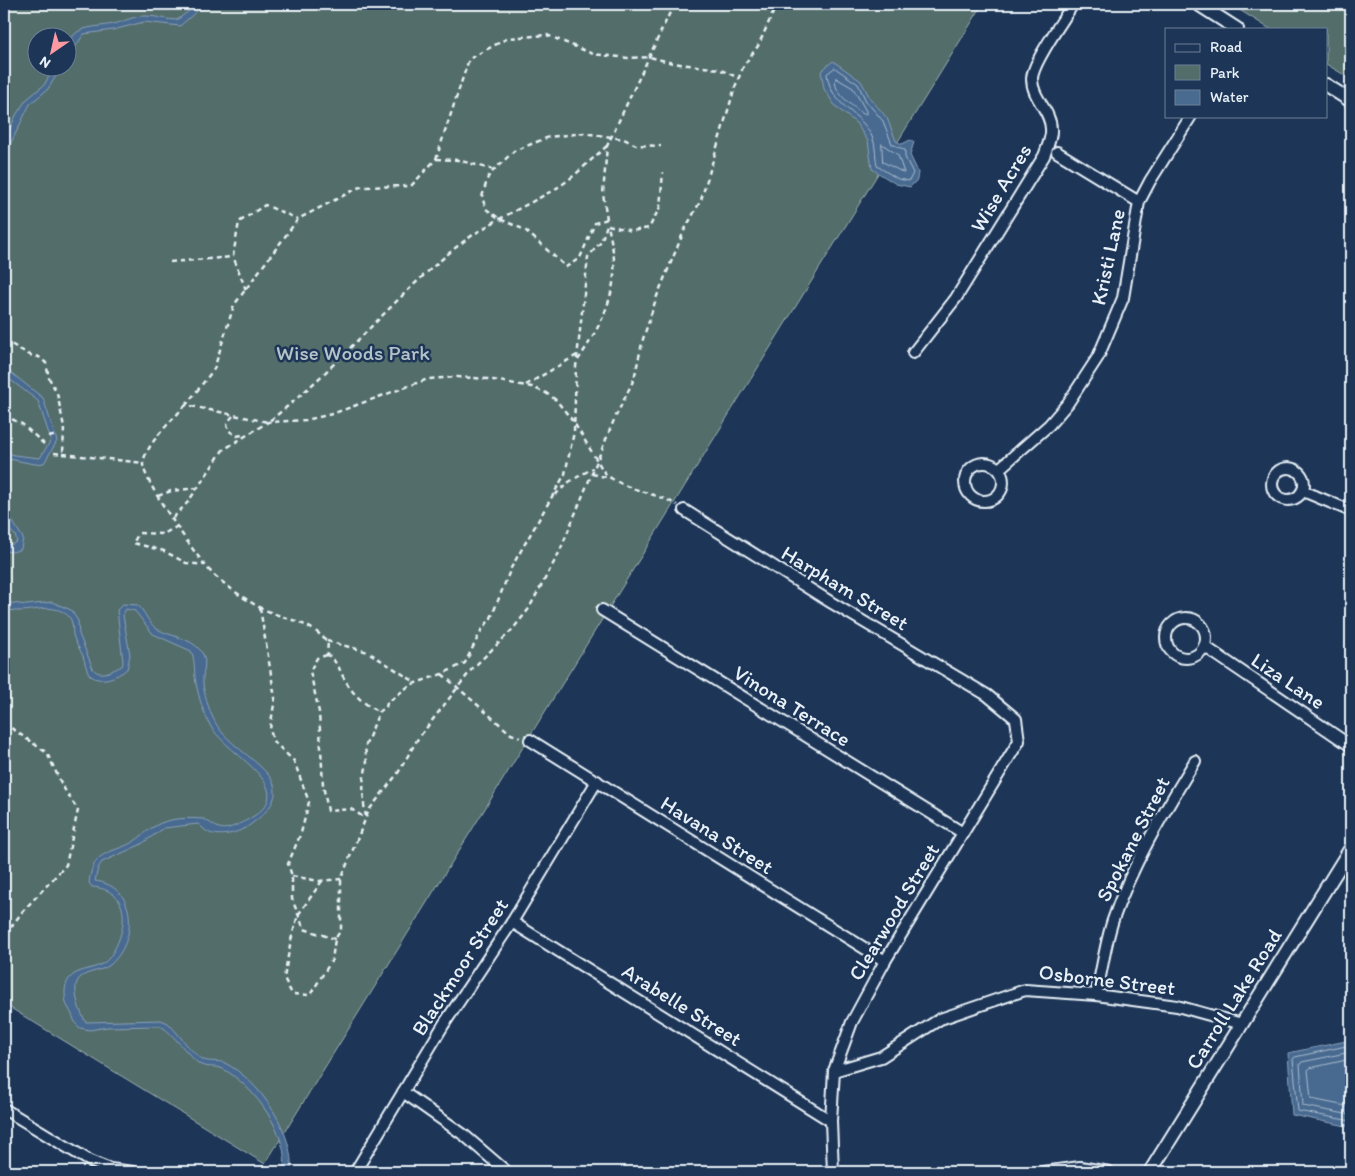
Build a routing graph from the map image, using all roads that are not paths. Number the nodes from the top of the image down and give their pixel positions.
1 (1073, 4) edge
2 (1198, 4) edge
3 (1235, 28) edge
4 (1328, 86) edge
5 (1351, 101) edge
6 (1190, 118) edge
7 (1057, 152) dead end
8 (1139, 202) junction
9 (913, 353) dead end
10 (999, 469) dead end
11 (1303, 491) dead end
12 (684, 510) road end
13 (1351, 511) edge
14 (602, 610) dead end
15 (1204, 646) dead end
16 (987, 696) joint
17 (530, 740) road end
18 (1351, 746) edge
19 (1195, 761) dead end
20 (597, 781) junction
21 (963, 834) junction
22 (1351, 848) edge
23 (512, 922) junction
24 (885, 961) junction
25 (1096, 995) junction
26 (1242, 1024) junction
27 (834, 1071) junction
28 (403, 1092) junction
29 (4, 1109) edge
30 (831, 1121) junction
31 (133, 1172) edge
32 (355, 1172) edge
33 (507, 1172) edge
34 (833, 1172) edge
35 (1044, 1172) edge
36 (1108, 1172) edge
37 (1150, 1172) edge

1 - 9 street, Wise Acres
2 - 3 street
4 - 5 street
6 - 8 street, Kristi Lane
7 - 8 street
8 - 10 street, Kristi Lane
11 - 13 street
12 - 16 street, Harpham Street
14 - 21 street, Vinona Terrace
15 - 18 street, Liza Lane
16 - 21 street, Clearwood Street
17 - 20 street, Havana Street
19 - 25 street, Spokane Street
20 - 23 street, Blackmoor Street
20 - 24 street, Havana Street
21 - 24 street, Clearwood Street
22 - 26 street, Carroll Lake Road
23 - 28 street, Blackmoor Street
23 - 30 street, Arabelle Street
24 - 27 street, Clearwood Street
25 - 26 street, Osborne Street
25 - 27 street, Osborne Street
26 - 37 street, Carroll Lake Road
27 - 30 street, Clearwood Street
28 - 32 street, Blackmoor Street
28 - 33 street
29 - 31 street
30 - 34 street, Clearwood Street
35 - 36 street

